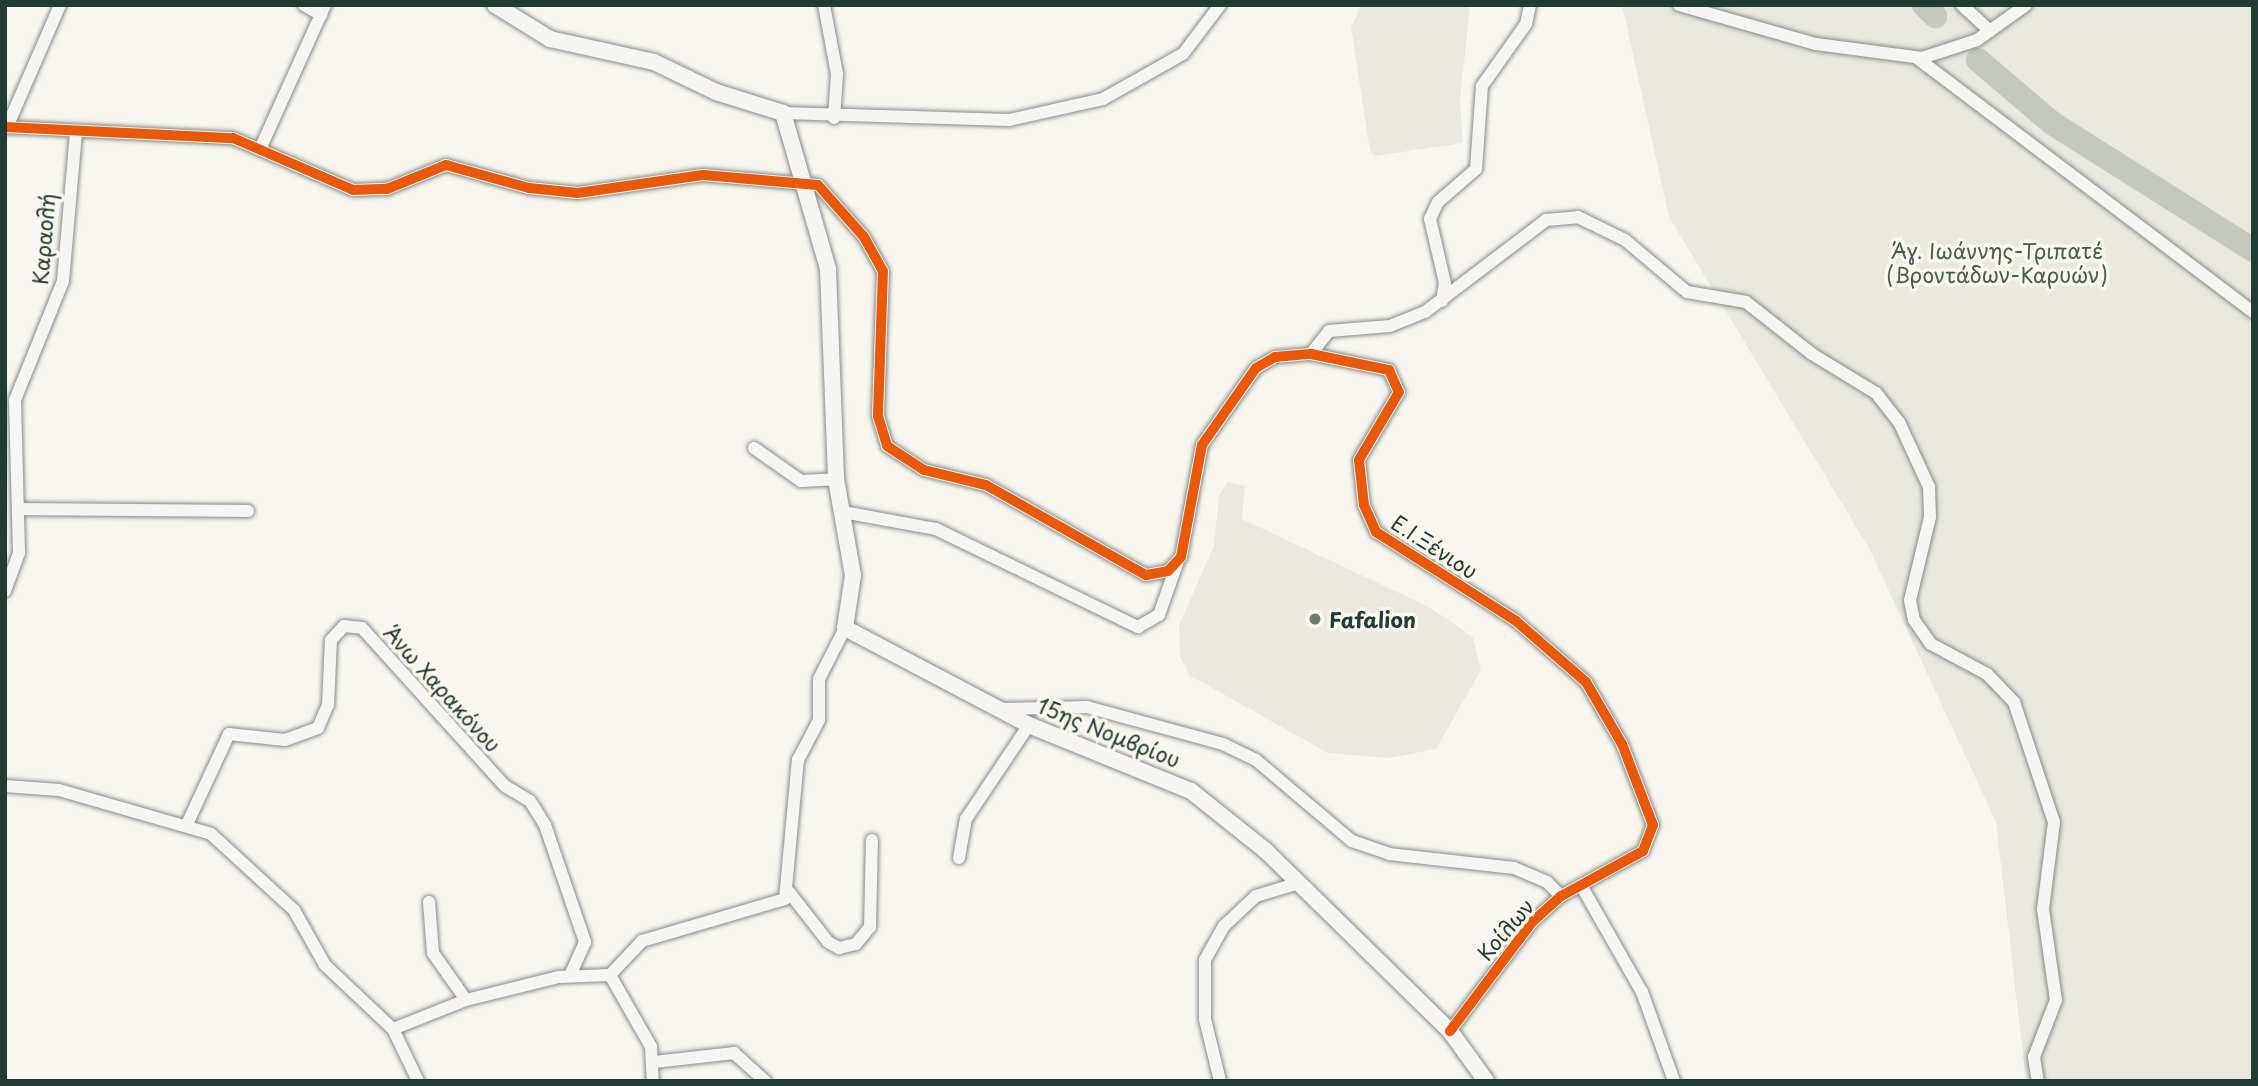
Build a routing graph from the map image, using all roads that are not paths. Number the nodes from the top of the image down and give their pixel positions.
1 (60, 5) edge
2 (304, 5) edge
3 (495, 5) edge
4 (824, 5) edge
5 (1220, 5) edge
6 (1530, 5) edge
7 (1679, 5) edge
8 (1962, 5) edge
9 (2026, 5) edge
10 (323, 10) edge
11 (1990, 31) junction
12 (1917, 58) junction
13 (783, 113) junction
14 (834, 118) junction
15 (6, 127) edge
16 (76, 132) junction
17 (261, 147) junction
18 (808, 182) junction
19 (1441, 301) junction
20 (2253, 312) edge
21 (1311, 354) junction
22 (754, 449) dead end
23 (836, 479) junction
24 (20, 509) junction
25 (248, 511) dead end
26 (843, 512) junction
27 (1177, 564) junction
28 (5, 591) edge
29 (845, 628) junction
30 (1003, 709) junction
31 (1029, 725) junction
32 (5, 786) edge
33 (188, 822) junction
34 (872, 840) dead end
35 (1643, 851) joint
36 (959, 858) dead end
37 (1299, 883) junction
38 (1582, 887) junction
39 (789, 892) junction
40 (1562, 896) junction
41 (429, 902) dead end
42 (610, 975) junction
43 (569, 976) junction
44 (466, 1000) junction
45 (393, 1028) junction
46 (1450, 1031) junction
47 (654, 1062) junction
48 (418, 1081) edge
49 (653, 1081) edge
50 (765, 1081) edge
51 (1220, 1081) edge
52 (1486, 1081) edge
53 (1674, 1081) edge
54 (2038, 1081) edge

1 - 15 street
2 - 10 street
3 - 13 main road
4 - 14 street
5 - 14 street
6 - 19 street
7 - 12 street
8 - 11 street
9 - 11 street
10 - 17 street
11 - 12 street
12 - 20 street
13 - 14 street
13 - 18 main road
15 - 16 street
16 - 17 street
16 - 24 street, Καραολή
17 - 18 street
18 - 23 main road
18 - 27 street
19 - 21 street
19 - 54 street
21 - 27 street, Ε.Ι.Ξένιου
21 - 35 street, Ε.Ι.Ξένιου
22 - 23 street
23 - 26 main road
24 - 25 street
24 - 28 street, Καραολή
26 - 27 street, Ε.Ι.Ξένιου
26 - 29 main road
29 - 30 main road, 15ης Νομβρίου
29 - 39 street
30 - 31 main road, 15ης Νομβρίου
30 - 40 street
31 - 36 street
31 - 37 main road, 15ης Νομβρίου
32 - 33 street
33 - 43 street, Άνω Χαρακόνου
33 - 45 street
34 - 39 street
35 - 38 street, Κοίλων
37 - 46 main road, 15ης Νομβρίου
37 - 51 street
38 - 40 street, Κοίλων
38 - 53 street
39 - 42 street
40 - 46 street, Κοίλων
41 - 44 street
42 - 43 street
42 - 47 street
43 - 44 street
44 - 45 street
45 - 48 street
46 - 52 main road
47 - 49 street
47 - 50 street

